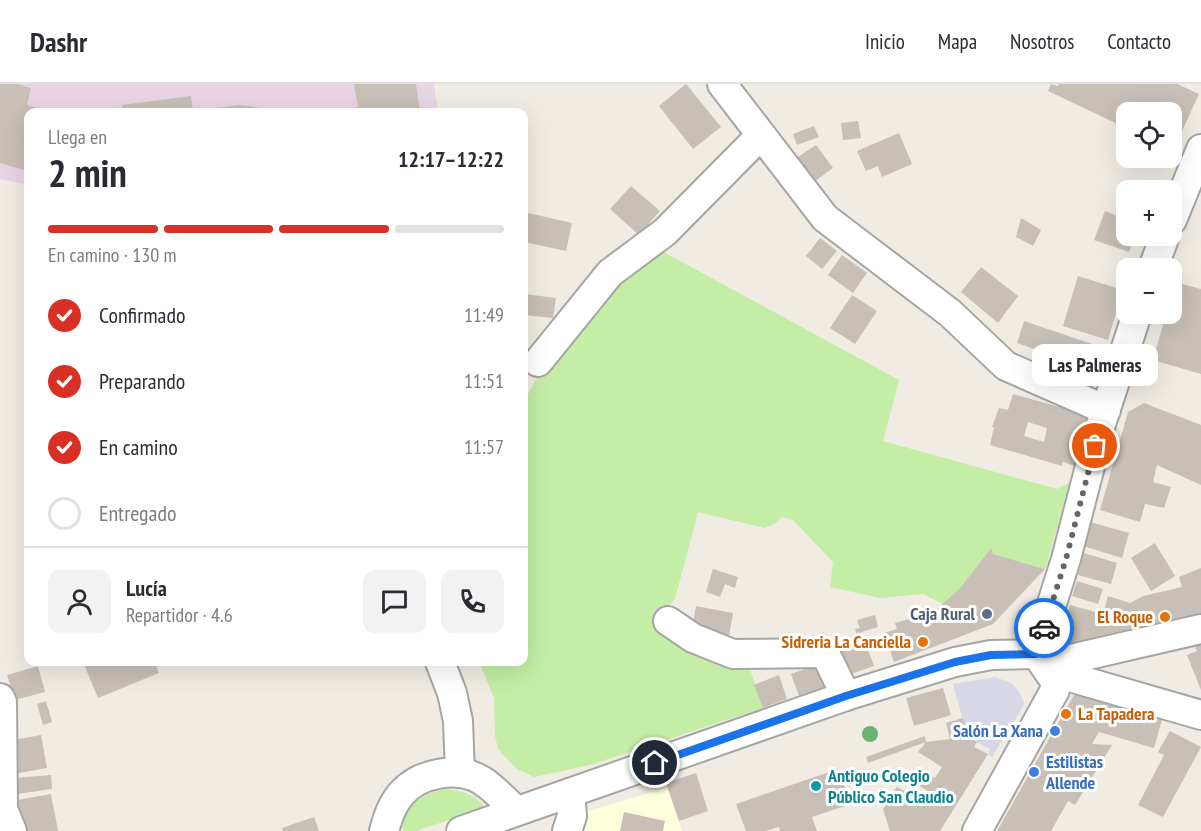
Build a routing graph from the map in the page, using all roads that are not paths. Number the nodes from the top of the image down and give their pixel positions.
1 (722, 84) edge
2 (761, 135) junction
3 (1201, 149) edge
4 (1182, 196) edge
5 (1134, 324) edge
6 (538, 363) dead end
7 (1106, 410) junction
8 (668, 621) dead end
9 (1201, 629) edge
10 (1039, 656) junction
11 (442, 666) edge
12 (846, 696) junction
13 (0, 698) edge
14 (1201, 715) edge
15 (459, 773) junction
16 (570, 793) junction
17 (516, 811) junction
18 (12, 831) edge
19 (384, 831) edge
20 (461, 831) edge
21 (567, 831) edge
22 (977, 831) edge

1 - 2 street
2 - 6 street
2 - 7 street
3 - 4 street
5 - 7 street
7 - 10 street
8 - 12 street
9 - 10 street
10 - 12 street
10 - 14 street
10 - 22 street
11 - 15 street
12 - 16 street
13 - 18 street
15 - 17 street
15 - 19 street
16 - 17 street
16 - 21 street
17 - 20 street

